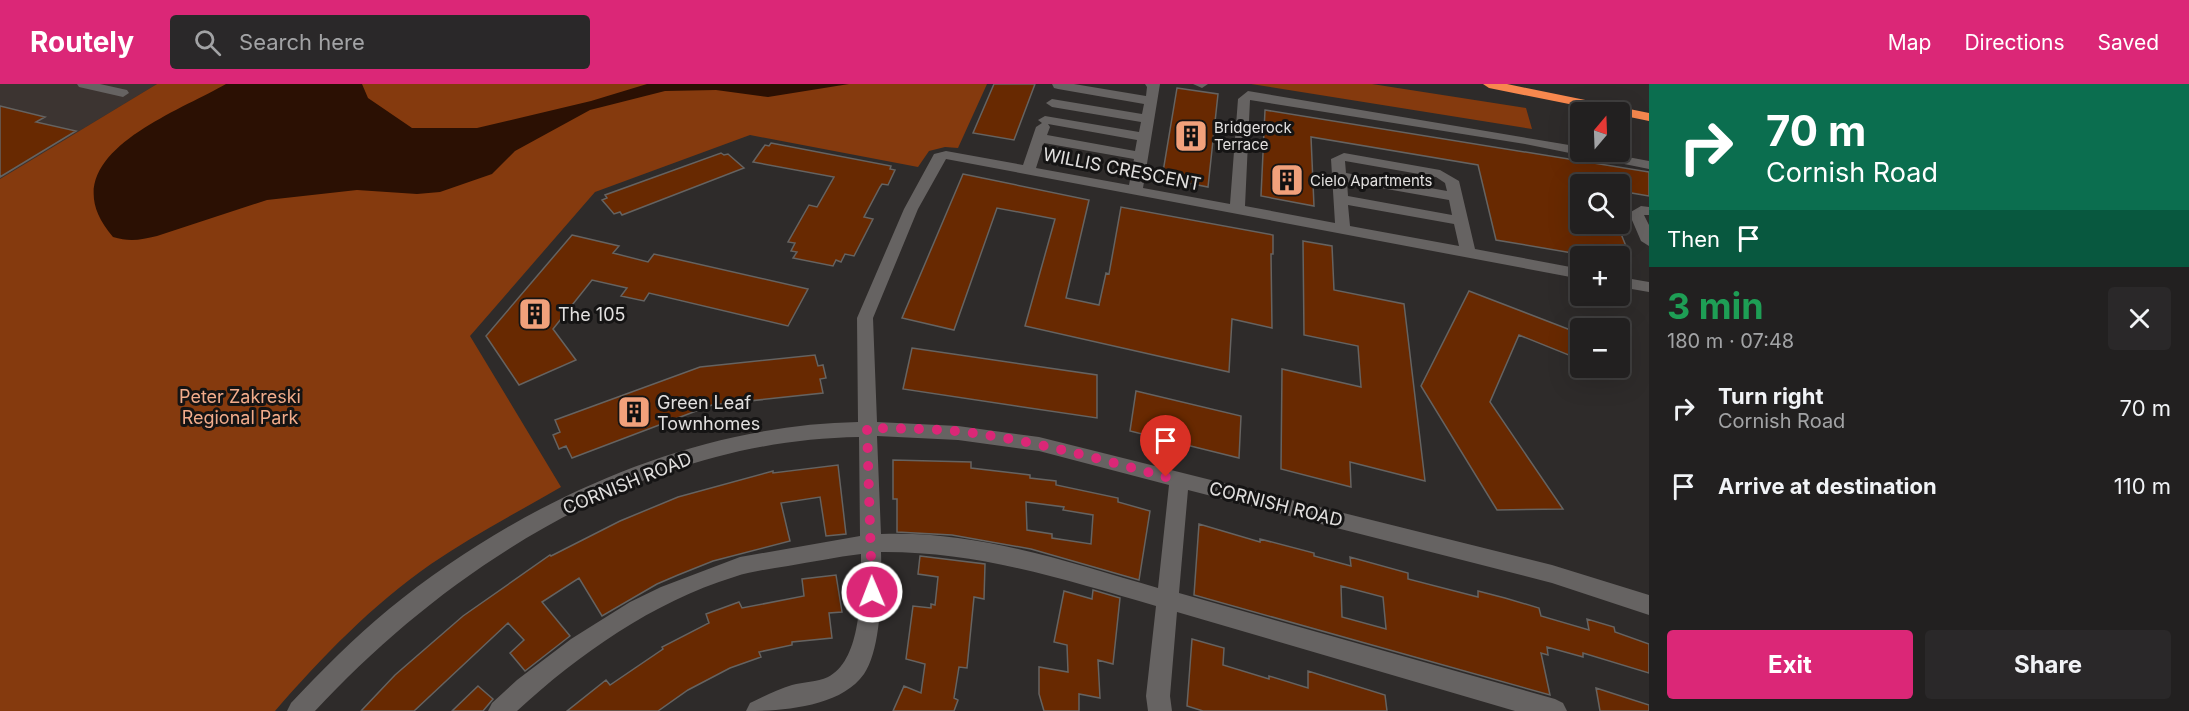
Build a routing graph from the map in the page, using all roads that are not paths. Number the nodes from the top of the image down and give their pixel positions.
1 (83, 84) edge
2 (1153, 84) edge
3 (1491, 84) edge
4 (1058, 85) edge
5 (123, 89) edge
6 (1151, 101) junction
7 (1052, 103) junction
8 (1649, 112) edge
9 (1649, 117) edge
10 (1148, 119) junction
11 (1045, 120) junction
12 (1144, 137) junction
13 (1039, 138) junction
14 (1570, 149) edge
15 (1141, 156) junction
16 (1630, 161) edge
17 (1649, 165) edge
18 (1029, 171) junction
19 (1135, 191) junction
20 (1341, 199) junction
21 (1237, 210) junction
22 (1649, 211) edge
23 (1461, 221) junction
24 (1343, 230) junction
25 (1648, 235) edge
26 (1468, 253) junction
27 (1570, 272) edge
28 (1630, 284) edge
29 (1649, 287) edge
30 (867, 428) junction
31 (1179, 480) junction
32 (872, 544) junction
33 (1168, 601) junction
34 (1649, 604) edge
35 (299, 711) edge
36 (500, 711) edge
37 (758, 711) edge
38 (1160, 711) edge
39 (1555, 711) edge

1 - 5 street
2 - 6 street
3 - 8 highway
3 - 9 highway
4 - 6 street
4 - 7 street
6 - 10 street
7 - 10 street
7 - 11 street
10 - 12 street
11 - 12 street
11 - 13 street
12 - 15 street
13 - 15 street
13 - 18 street
14 - 21 street
15 - 19 street
16 - 17 street
18 - 19 street, WILLIS CRESCENT
18 - 30 street, WILLIS CRESCENT
19 - 21 street, WILLIS CRESCENT
20 - 23 street
20 - 23 street
20 - 24 street
21 - 24 street, WILLIS CRESCENT
22 - 25 street
23 - 26 street
24 - 26 street, WILLIS CRESCENT
26 - 27 street, WILLIS CRESCENT
28 - 29 street
30 - 31 street, CORNISH ROAD
30 - 32 street, WILLIS CRESCENT
30 - 35 street, CORNISH ROAD
31 - 33 street
31 - 34 street, CORNISH ROAD
32 - 33 street
32 - 36 street
32 - 37 street, WILLIS CRESCENT
33 - 38 street
33 - 39 street

